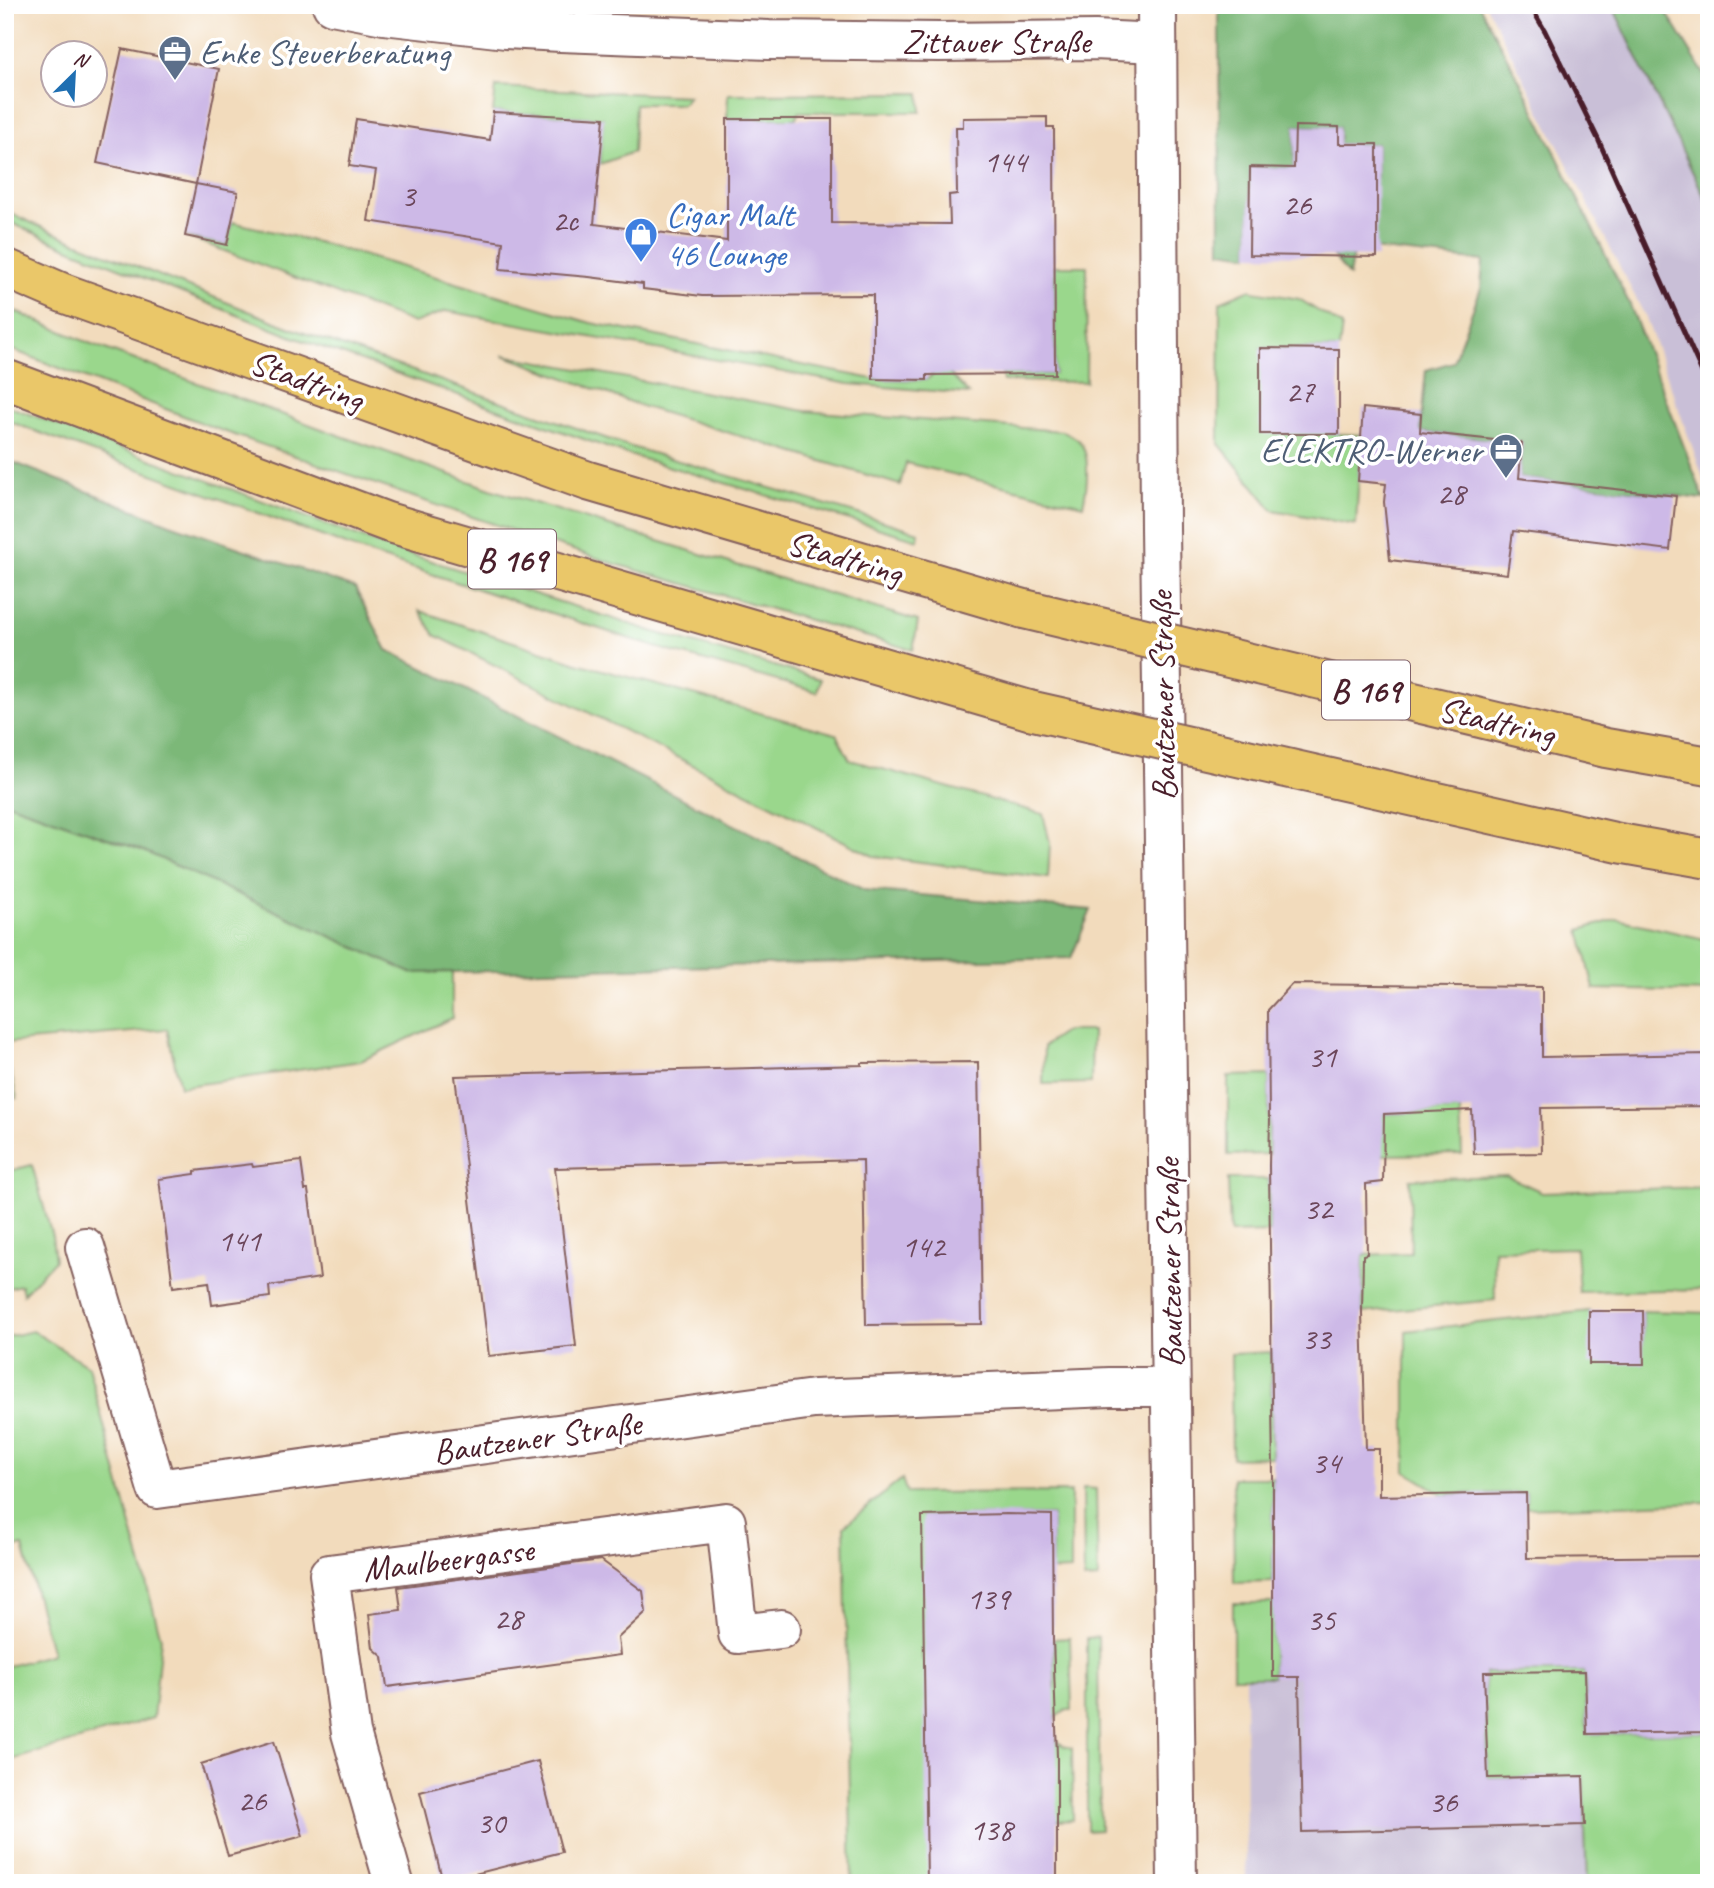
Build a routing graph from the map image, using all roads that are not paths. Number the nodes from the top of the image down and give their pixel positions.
1 (332, 5) edge
2 (1157, 5) edge
3 (1157, 43) junction
4 (5, 268) edge
5 (5, 379) edge
6 (1709, 766) edge
7 (1709, 859) edge
8 (85, 1247) dead end
9 (1170, 1387) junction
10 (780, 1629) dead end
11 (394, 1883) edge
12 (1177, 1883) edge

1 - 3 street, Zittauer Straße
2 - 3 street, Bautzener Straße
3 - 9 street, Bautzener Straße
4 - 6 main road, Stadtring / B 169, bridge
5 - 7 main road, B 169, bridge
8 - 9 street, Bautzener Straße
9 - 12 street, Bautzener Straße
10 - 11 street, Maulbeergasse

